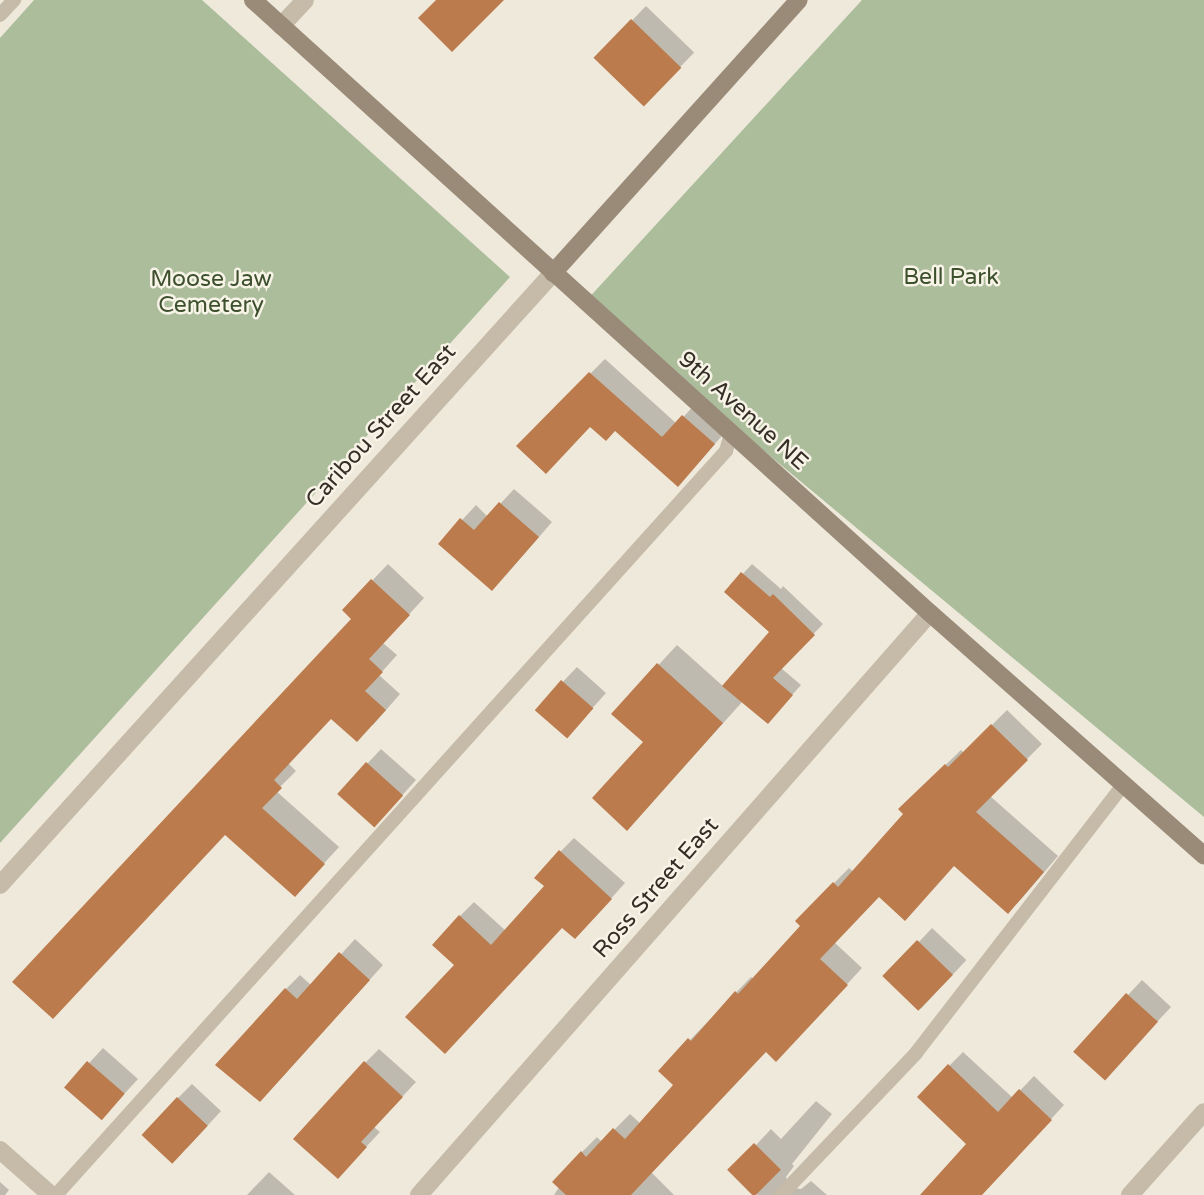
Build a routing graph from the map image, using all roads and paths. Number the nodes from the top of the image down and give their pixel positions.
1 (14, 0) edge
2 (253, 0) edge
3 (304, 0) edge
4 (799, 0) edge
5 (0, 15) edge
6 (281, 26) junction
7 (553, 273) junction
8 (731, 434) junction
9 (930, 613) junction
10 (1124, 784) junction
11 (1204, 855) edge
12 (0, 885) edge
13 (1204, 1112) edge
14 (0, 1150) edge
15 (51, 1195) edge
16 (56, 1195) edge
17 (419, 1195) edge
18 (781, 1195) edge
19 (1129, 1195) edge

1 - 5 lane
2 - 6 street, 9th Avenue NE
3 - 6 street
4 - 7 street, Caribou Street East
6 - 7 street, 9th Avenue NE
7 - 8 street, 9th Avenue NE
7 - 12 street, Caribou Street East
8 - 9 street, 9th Avenue NE
8 - 16 lane
9 - 10 street, 9th Avenue NE
9 - 17 street, Ross Street East
10 - 11 street, 9th Avenue NE
10 - 18 lane
13 - 19 street
14 - 15 street

